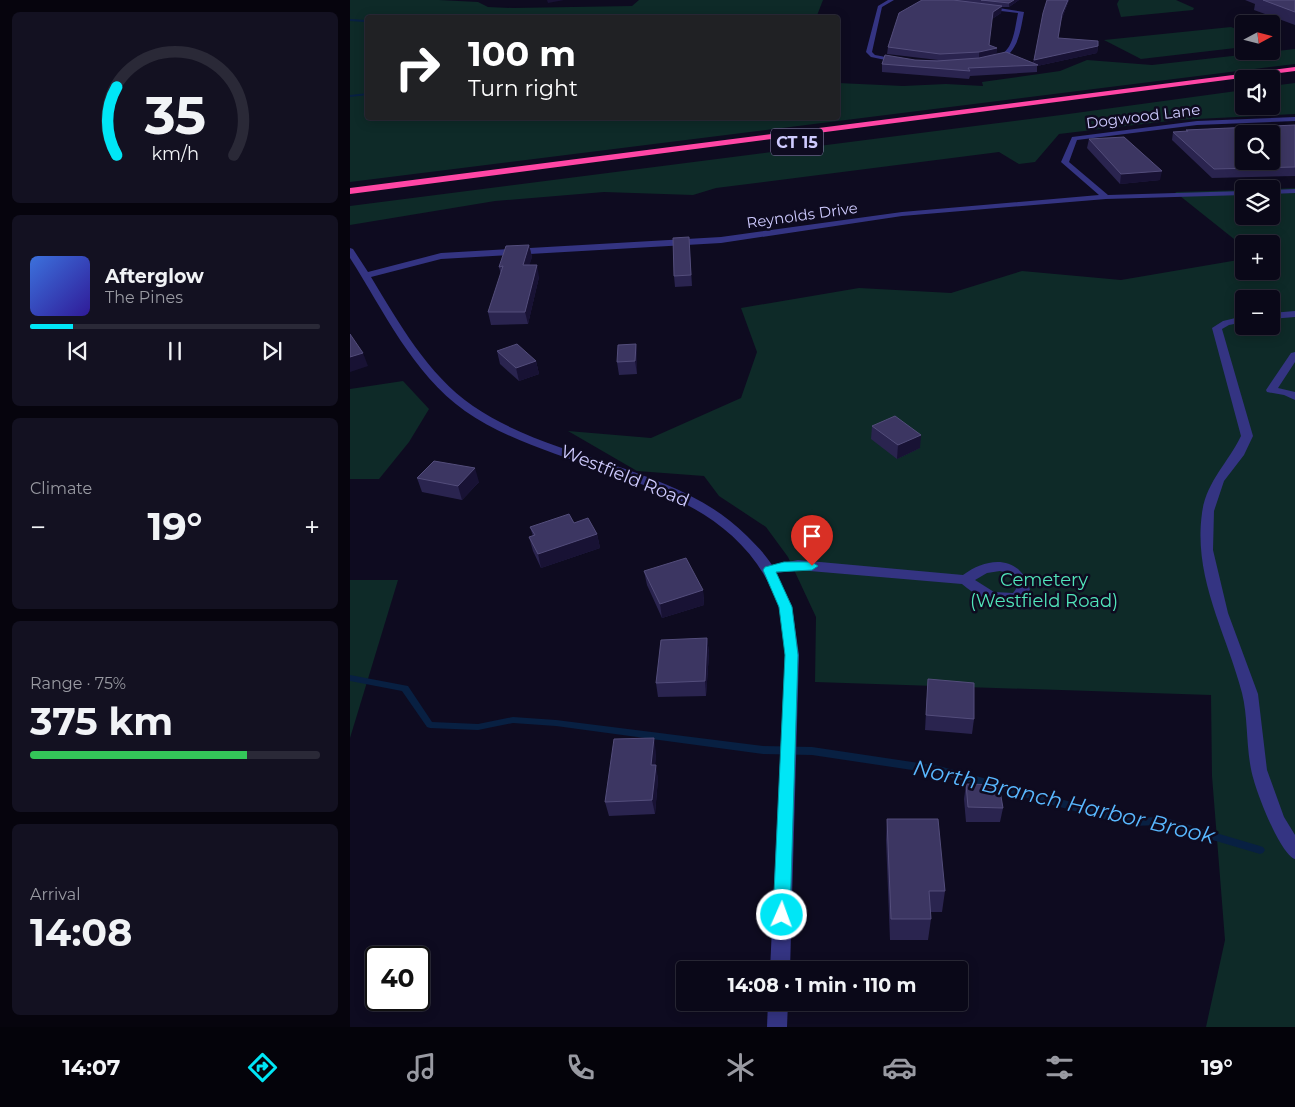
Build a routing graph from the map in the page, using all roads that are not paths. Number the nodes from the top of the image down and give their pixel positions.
1 (892, 0) edge
2 (982, 8) edge
3 (990, 61) edge
4 (909, 62) edge
5 (1295, 69) edge
6 (1235, 85) edge
7 (1295, 119) edge
8 (350, 191) edge
9 (1295, 191) edge
10 (1280, 192) edge
11 (1235, 193) edge
12 (1106, 197) junction
13 (350, 199) edge
14 (350, 251) edge
15 (366, 275) junction
16 (1295, 314) edge
17 (1280, 315) edge
18 (1235, 321) edge
19 (1295, 355) edge
20 (1295, 397) edge
21 (769, 570) junction
22 (966, 580) dead end
23 (1295, 851) edge
24 (780, 961) edge
25 (778, 1011) edge
26 (777, 1027) edge

1 - 4 street
2 - 3 street
5 - 8 highway, CT 15
6 - 13 highway, CT 15
7 - 12 street, Dogwood Lane
9 - 10 street
11 - 12 street, Reynolds Drive
12 - 15 street, Reynolds Drive
14 - 15 street, Westfield Road
15 - 21 street, Westfield Road
16 - 17 street
18 - 23 street
19 - 20 street
21 - 22 street
21 - 24 street, Westfield Road
25 - 26 street

